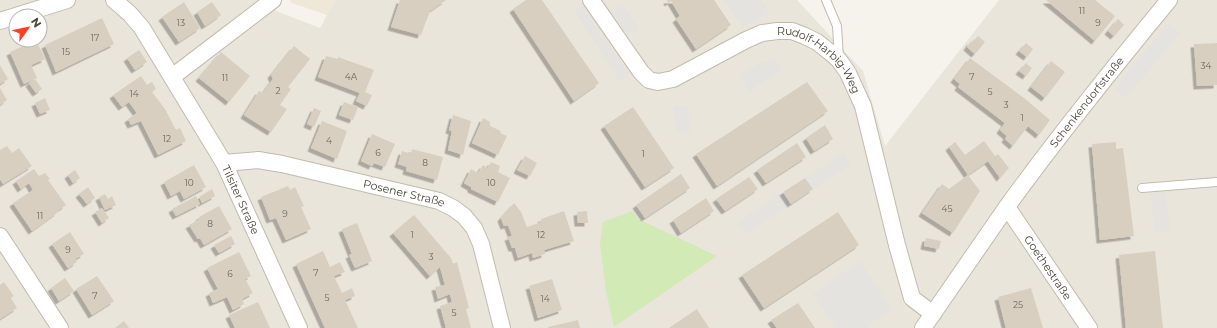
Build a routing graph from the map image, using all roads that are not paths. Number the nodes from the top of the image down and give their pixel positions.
1 (67, 0) edge
2 (114, 0) edge
3 (273, 0) edge
4 (591, 0) edge
5 (826, 0) edge
6 (1169, 0) edge
7 (0, 21) edge
8 (839, 60) junction
9 (172, 77) junction
10 (224, 163) junction
11 (1217, 182) edge
12 (1142, 188) dead end
13 (1007, 207) junction
14 (0, 236) edge
15 (933, 314) junction
16 (60, 328) edge
17 (299, 328) edge
18 (502, 328) edge
19 (923, 328) edge
20 (1089, 328) edge

1 - 7 street
2 - 9 street, Tilsiter Straße
3 - 9 street
4 - 8 street, Rudolf-Harbig-Weg
5 - 8 lane
6 - 13 street, Schenkendorfstraße
8 - 15 street, Rudolf-Harbig-Weg
9 - 10 street, Tilsiter Straße
10 - 17 street, Tilsiter Straße
10 - 18 street, Posener Straße
11 - 12 lane
13 - 15 street, Schenkendorfstraße
13 - 20 street, Goethestraße
14 - 16 street
15 - 19 street, Schenkendorfstraße

